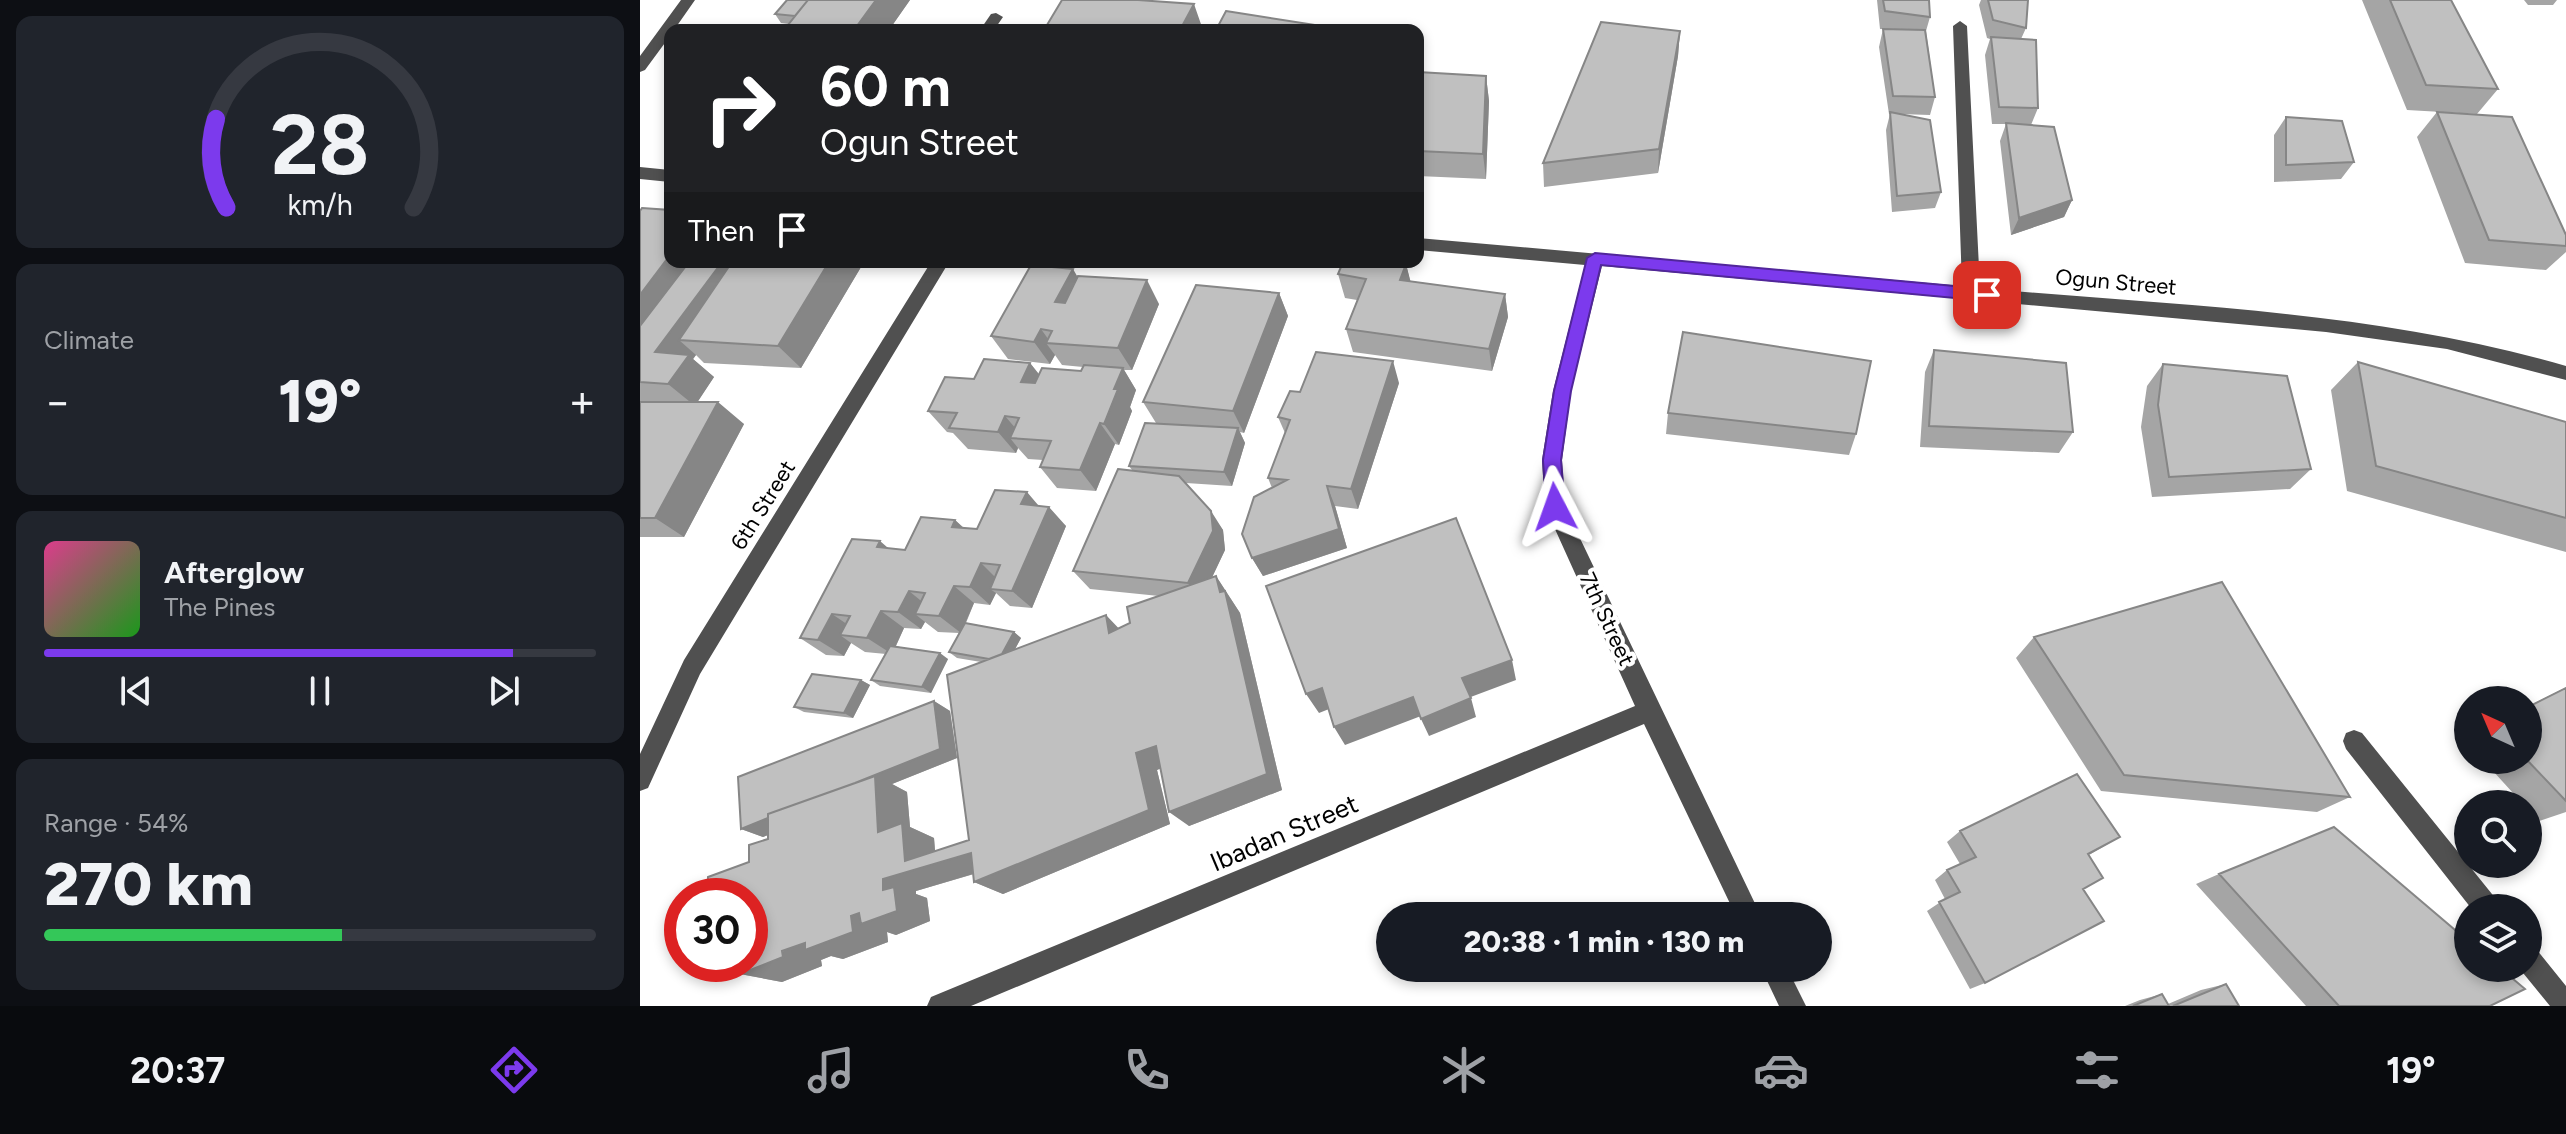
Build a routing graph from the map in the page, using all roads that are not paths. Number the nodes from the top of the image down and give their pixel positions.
1 (688, 0) edge
2 (671, 24) edge
3 (1960, 26) dead end
4 (664, 34) edge
5 (640, 67) edge
6 (640, 173) edge
7 (664, 175) edge
8 (1424, 244) edge
9 (1595, 258) junction
10 (936, 268) edge
11 (1971, 294) junction
12 (2566, 373) edge
13 (1649, 711) junction
14 (2354, 741) dead end
15 (640, 780) edge
16 (2476, 894) edge
17 (1742, 902) edge
18 (2542, 976) edge
19 (1781, 982) edge
20 (940, 1006) edge
21 (1793, 1006) edge
22 (2566, 1006) edge

1 - 2 street
3 - 11 street
4 - 5 street
6 - 7 street
8 - 9 street, Ogun Street
9 - 11 street, Ogun Street
9 - 13 street, 7th Street
10 - 15 street, 6th Street
11 - 12 street, Ogun Street
13 - 17 street, 7th Street
13 - 20 street, Ibadan Street
14 - 16 street
18 - 22 street
19 - 21 street

